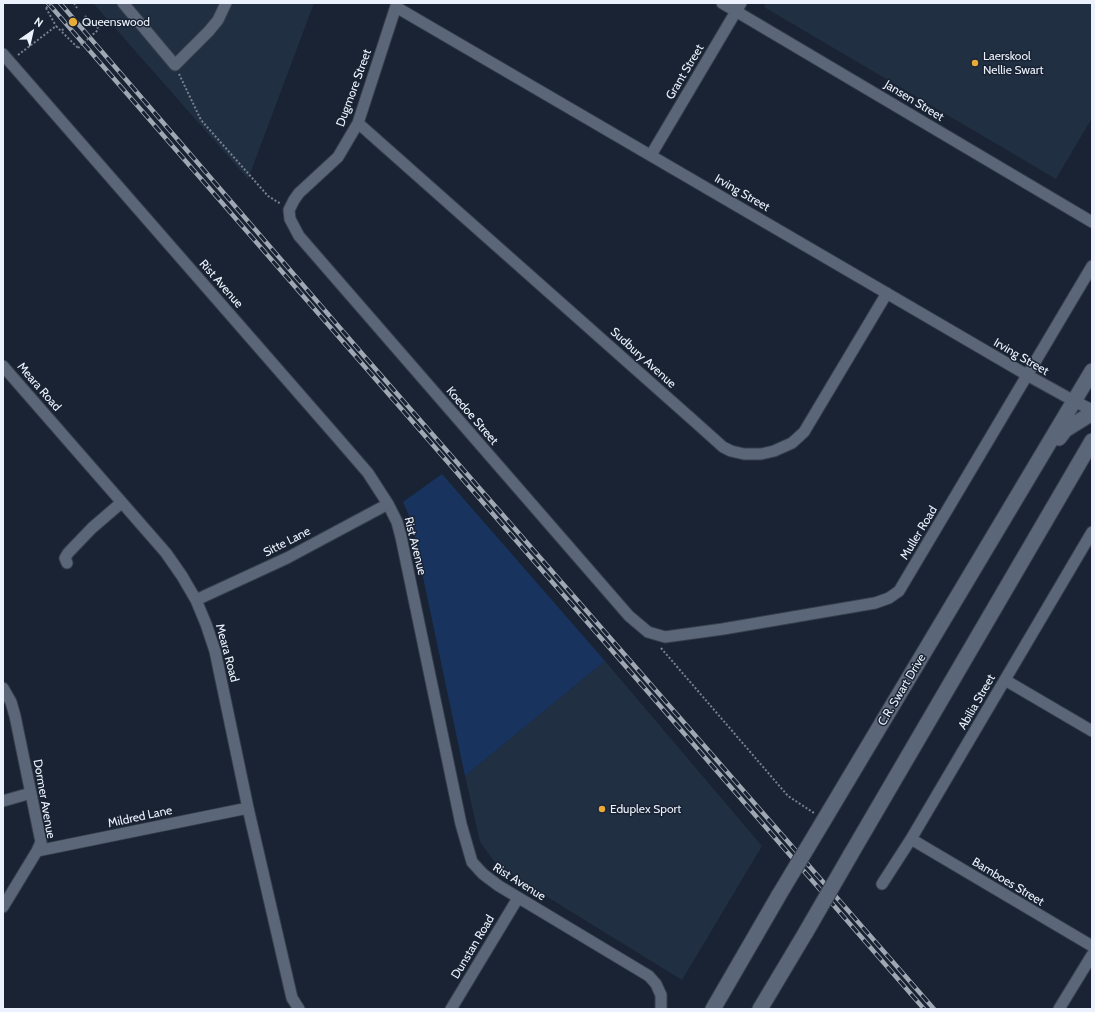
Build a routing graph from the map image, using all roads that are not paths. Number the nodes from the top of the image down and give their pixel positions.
1 (123, 3) edge
2 (226, 3) edge
3 (722, 3) edge
4 (397, 5) edge
5 (738, 7) edge
6 (5, 60) edge
7 (358, 123) junction
8 (651, 155) junction
9 (289, 210) joint
10 (1092, 222) edge
11 (1092, 266) edge
12 (886, 293) junction
13 (3, 366) edge
14 (1092, 371) edge
15 (1027, 375) junction
16 (1092, 395) edge
17 (1082, 405) edge
18 (1092, 413) edge
19 (1092, 441) edge
20 (1044, 451) junction
21 (122, 503) junction
22 (388, 504) junction
23 (1092, 532) edge
24 (67, 563) dead end
25 (196, 600) junction
26 (648, 632) joint
27 (1005, 680) junction
28 (3, 688) edge
29 (1092, 732) edge
30 (31, 793) junction
31 (3, 801) edge
32 (248, 808) junction
33 (911, 840) junction
34 (37, 851) junction
35 (882, 884) dead end
36 (518, 898) junction
37 (3, 907) edge
38 (1092, 946) edge
39 (1092, 955) edge
40 (299, 1009) edge
41 (451, 1009) edge
42 (661, 1009) edge
43 (713, 1009) edge
44 (760, 1009) edge
45 (1059, 1009) edge

1 - 2 street
3 - 5 street, Jansen Street
4 - 7 street, Dugmore Street
4 - 8 street, Irving Street
5 - 8 street, Grant Street
5 - 10 street, Jansen Street
6 - 22 street, Rist Avenue
7 - 9 street, Dugmore Street
7 - 12 street, Sudbury Avenue
8 - 12 street, Irving Street
9 - 26 street, Koedoe Street
11 - 15 street, Muller Road
12 - 15 street, Irving Street
13 - 21 street, Meara Road
14 - 17 main road, C.R. Swart Drive
15 - 17 street, Irving Street
15 - 26 street, Muller Road
16 - 17 main road
17 - 20 main road, C.R. Swart Drive
18 - 20 main road
19 - 44 main road, bridge
20 - 43 main road, C.R. Swart Drive, bridge
21 - 24 street
21 - 25 street, Meara Road
22 - 25 street, Sitte Lane
22 - 36 street, Rist Avenue
23 - 27 street, Abilia Street
25 - 32 street, Meara Road
27 - 29 street
27 - 33 street, Abilia Street
28 - 30 street, Dormer Avenue
30 - 31 street
30 - 34 street, Dormer Avenue
32 - 34 street, Mildred Lane
32 - 40 street, Meara Road
33 - 35 street, Abilia Street
33 - 38 street, Bamboes Street
34 - 37 street, Dormer Avenue
36 - 41 street, Dunstan Road
36 - 42 street, Rist Avenue
39 - 45 street

